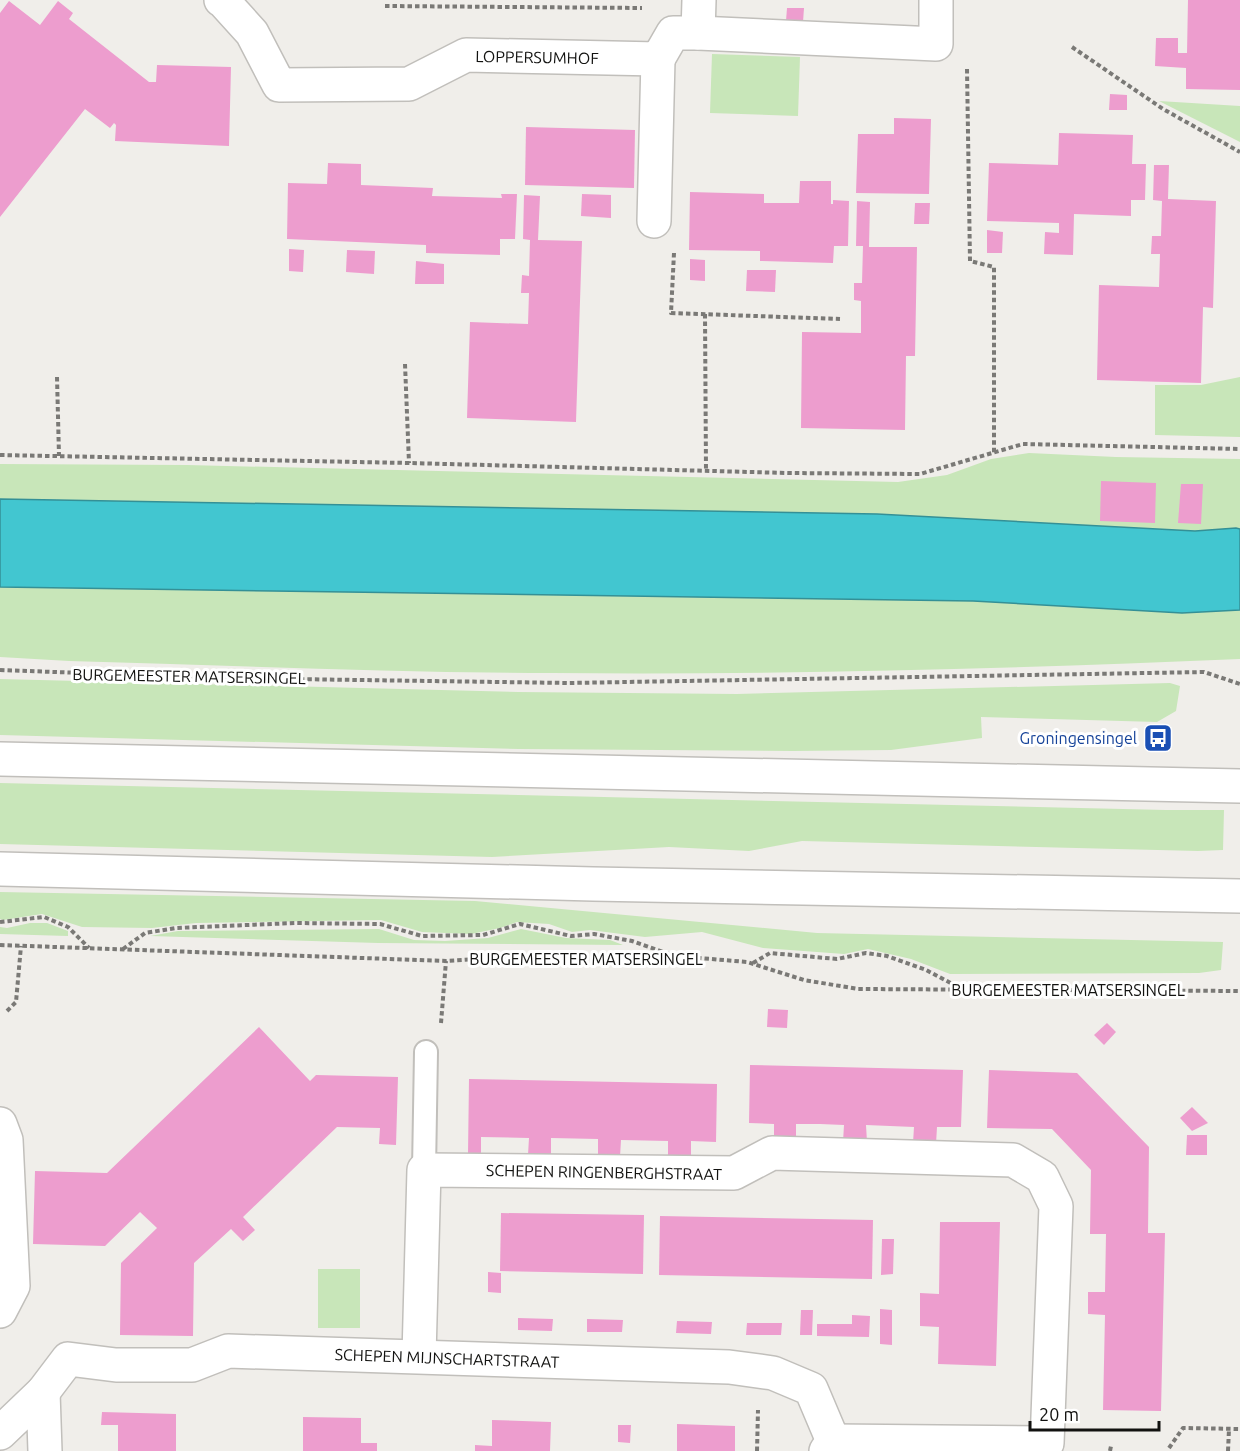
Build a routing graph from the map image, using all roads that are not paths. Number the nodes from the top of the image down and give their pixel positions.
1 (220, 0) edge
2 (699, 0) edge
3 (936, 0) edge
4 (676, 42) junction
5 (654, 221) road end
6 (0, 759) edge
7 (1240, 786) edge
8 (0, 869) edge
9 (1240, 896) edge
10 (426, 1052) road end
11 (0, 1124) edge
12 (424, 1170) junction
13 (0, 1311) edge
14 (419, 1356) junction
15 (43, 1392) junction
16 (0, 1433) edge
17 (830, 1446) edge
18 (45, 1451) edge

1 - 4 street, LOPPERSUMHOF
2 - 4 street
3 - 4 street, LOPPERSUMHOF
4 - 5 street
6 - 7 street
8 - 9 street
10 - 12 lane
11 - 13 street
12 - 14 street
12 - 17 street, SCHEPEN RINGENBERGHSTRAAT
14 - 15 street, SCHEPEN MIJNSCHARTSTRAAT
14 - 17 street, SCHEPEN MIJNSCHARTSTRAAT
15 - 16 street
15 - 18 street

